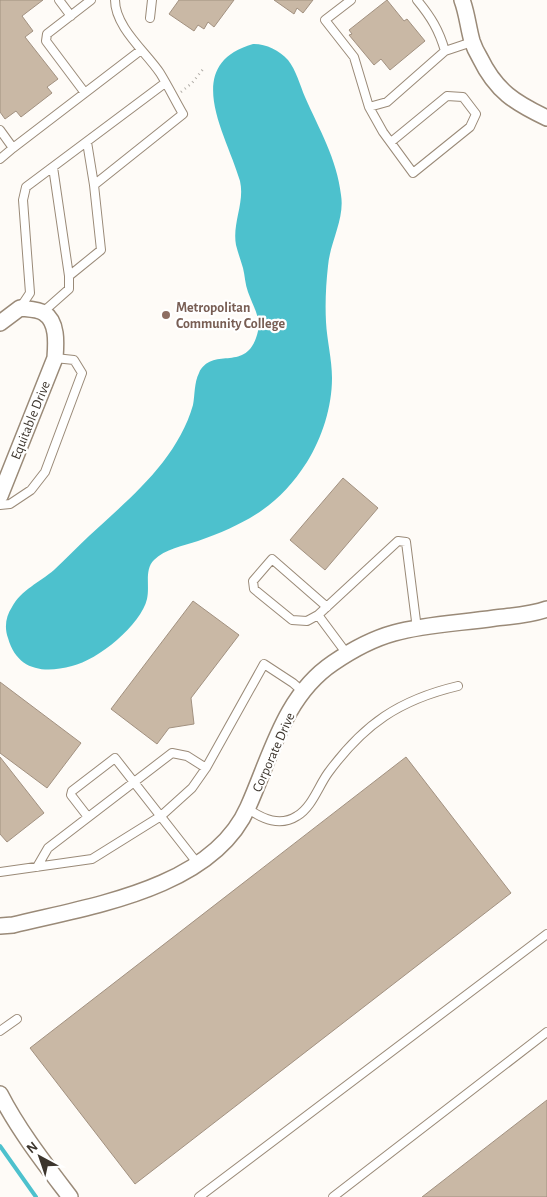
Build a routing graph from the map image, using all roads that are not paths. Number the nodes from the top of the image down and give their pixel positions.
1 (59, 0) edge
2 (91, 0) edge
3 (114, 0) edge
4 (152, 0) edge
5 (351, 0) edge
6 (417, 0) edge
7 (464, 5) edge
8 (71, 16) junction
9 (150, 18) dead end
10 (472, 42) junction
11 (141, 50) junction
12 (445, 51) junction
13 (166, 83) junction
14 (85, 93) junction
15 (369, 107) junction
16 (547, 118) edge
17 (0, 130) edge
18 (87, 142) junction
19 (391, 142) junction
20 (14, 148) junction
21 (0, 159) edge
22 (53, 167) junction
23 (94, 185) junction
24 (69, 276) junction
25 (20, 308) junction
26 (43, 312) junction
27 (0, 323) edge
28 (55, 351) junction
29 (0, 496) edge
30 (0, 505) edge
31 (327, 607) junction
32 (547, 609) edge
33 (318, 615) junction
34 (417, 629) junction
35 (347, 654) junction
36 (458, 686) dead end
37 (302, 691) junction
38 (206, 768) junction
39 (134, 782) junction
40 (248, 809) junction
41 (161, 816) junction
42 (88, 817) junction
43 (198, 864) junction
44 (37, 867) junction
45 (0, 872) edge
46 (4, 927) edge
47 (547, 934) edge
48 (17, 1019) dead end
49 (0, 1031) edge
50 (547, 1032) edge
51 (0, 1094) edge
52 (70, 1197) edge
53 (198, 1197) edge
54 (333, 1197) edge

1 - 8 lane
2 - 8 lane
3 - 11 lane
4 - 9 lane
5 - 15 lane
6 - 12 lane
7 - 10 street
8 - 14 lane
10 - 12 lane
10 - 16 street
11 - 13 lane
11 - 14 lane
12 - 15 lane
13 - 18 lane
13 - 23 lane
14 - 20 lane
15 - 19 lane
17 - 20 lane
18 - 22 lane
18 - 23 lane
19 - 19 lane
20 - 21 lane
22 - 24 lane
22 - 25 lane
23 - 24 lane
24 - 26 lane
25 - 26 street
25 - 27 street
26 - 28 street
28 - 29 street, Equitable Drive
28 - 30 lane
31 - 33 lane
31 - 33 lane
31 - 34 lane
32 - 34 street, Corporate Drive
33 - 35 lane
34 - 35 street, Corporate Drive
35 - 37 street, Corporate Drive
36 - 40 lane
37 - 38 lane
37 - 40 street, Corporate Drive
38 - 39 lane
38 - 41 lane
39 - 41 lane
39 - 42 lane
39 - 42 lane
40 - 43 street, Corporate Drive
41 - 43 lane
41 - 44 lane
42 - 44 lane
43 - 46 street, Corporate Drive
44 - 45 lane
47 - 53 lane
48 - 49 lane
50 - 54 lane
51 - 52 street

